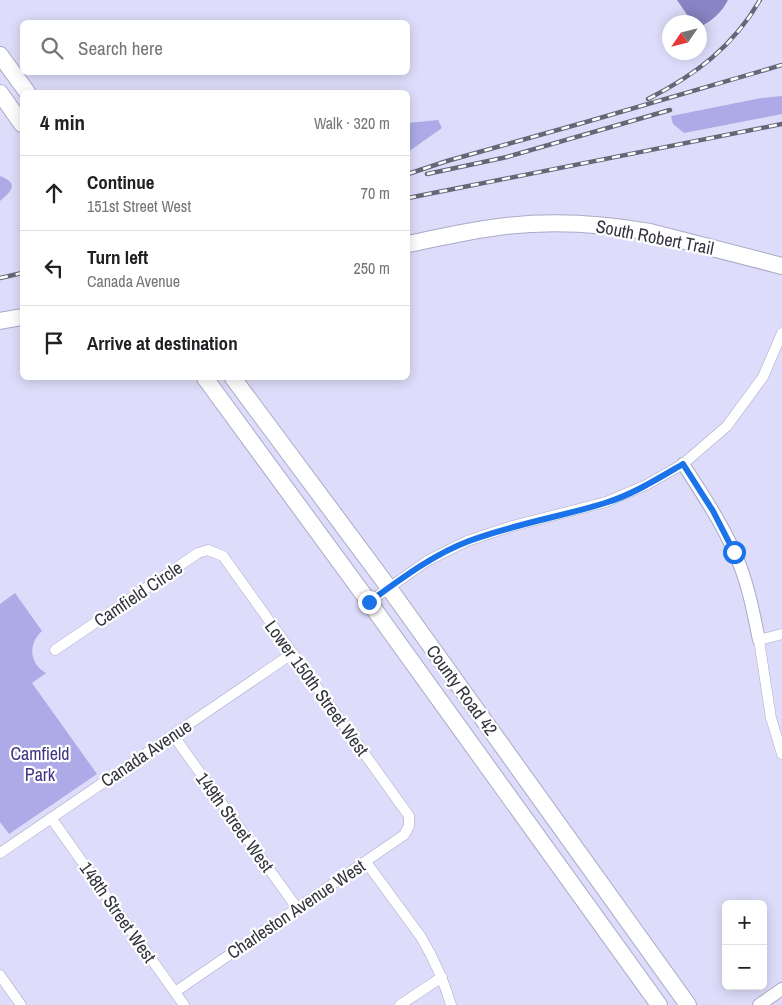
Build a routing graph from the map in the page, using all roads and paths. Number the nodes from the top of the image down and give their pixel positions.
1 (0, 54) edge
2 (26, 90) edge
3 (0, 93) edge
4 (20, 121) edge
5 (410, 244) edge
6 (782, 266) edge
7 (20, 317) edge
8 (0, 321) edge
9 (782, 333) edge
10 (206, 380) edge
11 (234, 380) edge
12 (683, 464) junction
13 (223, 556) joint
14 (389, 588) junction
15 (369, 602) junction
16 (782, 634) edge
17 (760, 640) junction
18 (55, 650) dead end
19 (293, 653) junction
20 (419, 672) junction
21 (173, 735) junction
22 (782, 754) edge
23 (51, 818) junction
24 (554, 819) junction
25 (409, 820) joint
26 (0, 853) edge
27 (366, 862) junction
28 (298, 908) junction
29 (0, 975) edge
30 (442, 977) junction
31 (782, 989) edge
32 (175, 992) junction
33 (21, 1005) edge
34 (184, 1005) edge
35 (400, 1005) edge
36 (451, 1005) edge
37 (659, 1005) edge
38 (688, 1005) edge
39 (759, 1005) edge

1 - 2 main road
3 - 4 main road
5 - 6 main road, South Robert Trail
7 - 8 main road
9 - 12 street
10 - 15 main road, County Road 42
11 - 14 main road, County Road 42
12 - 14 street
12 - 17 street
13 - 18 street, Camfield Circle
13 - 19 street, Lower 150th Street West
14 - 15 street
14 - 24 main road, County Road 42
15 - 20 main road, County Road 42
16 - 17 street
17 - 22 street
19 - 21 street, Canada Avenue
19 - 25 street, Lower 150th Street West
20 - 24 main road
20 - 37 main road, County Road 42
21 - 23 street, Canada Avenue
21 - 28 street, 149th Street West
23 - 26 street, Canada Avenue
23 - 32 street, 148th Street West
24 - 38 main road, County Road 42
25 - 27 street, Charleston Avenue West
27 - 28 street, Charleston Avenue West
27 - 30 street
28 - 32 street, Charleston Avenue West
29 - 33 street
30 - 35 street
30 - 36 street
31 - 39 street
32 - 34 street, 148th Street West

